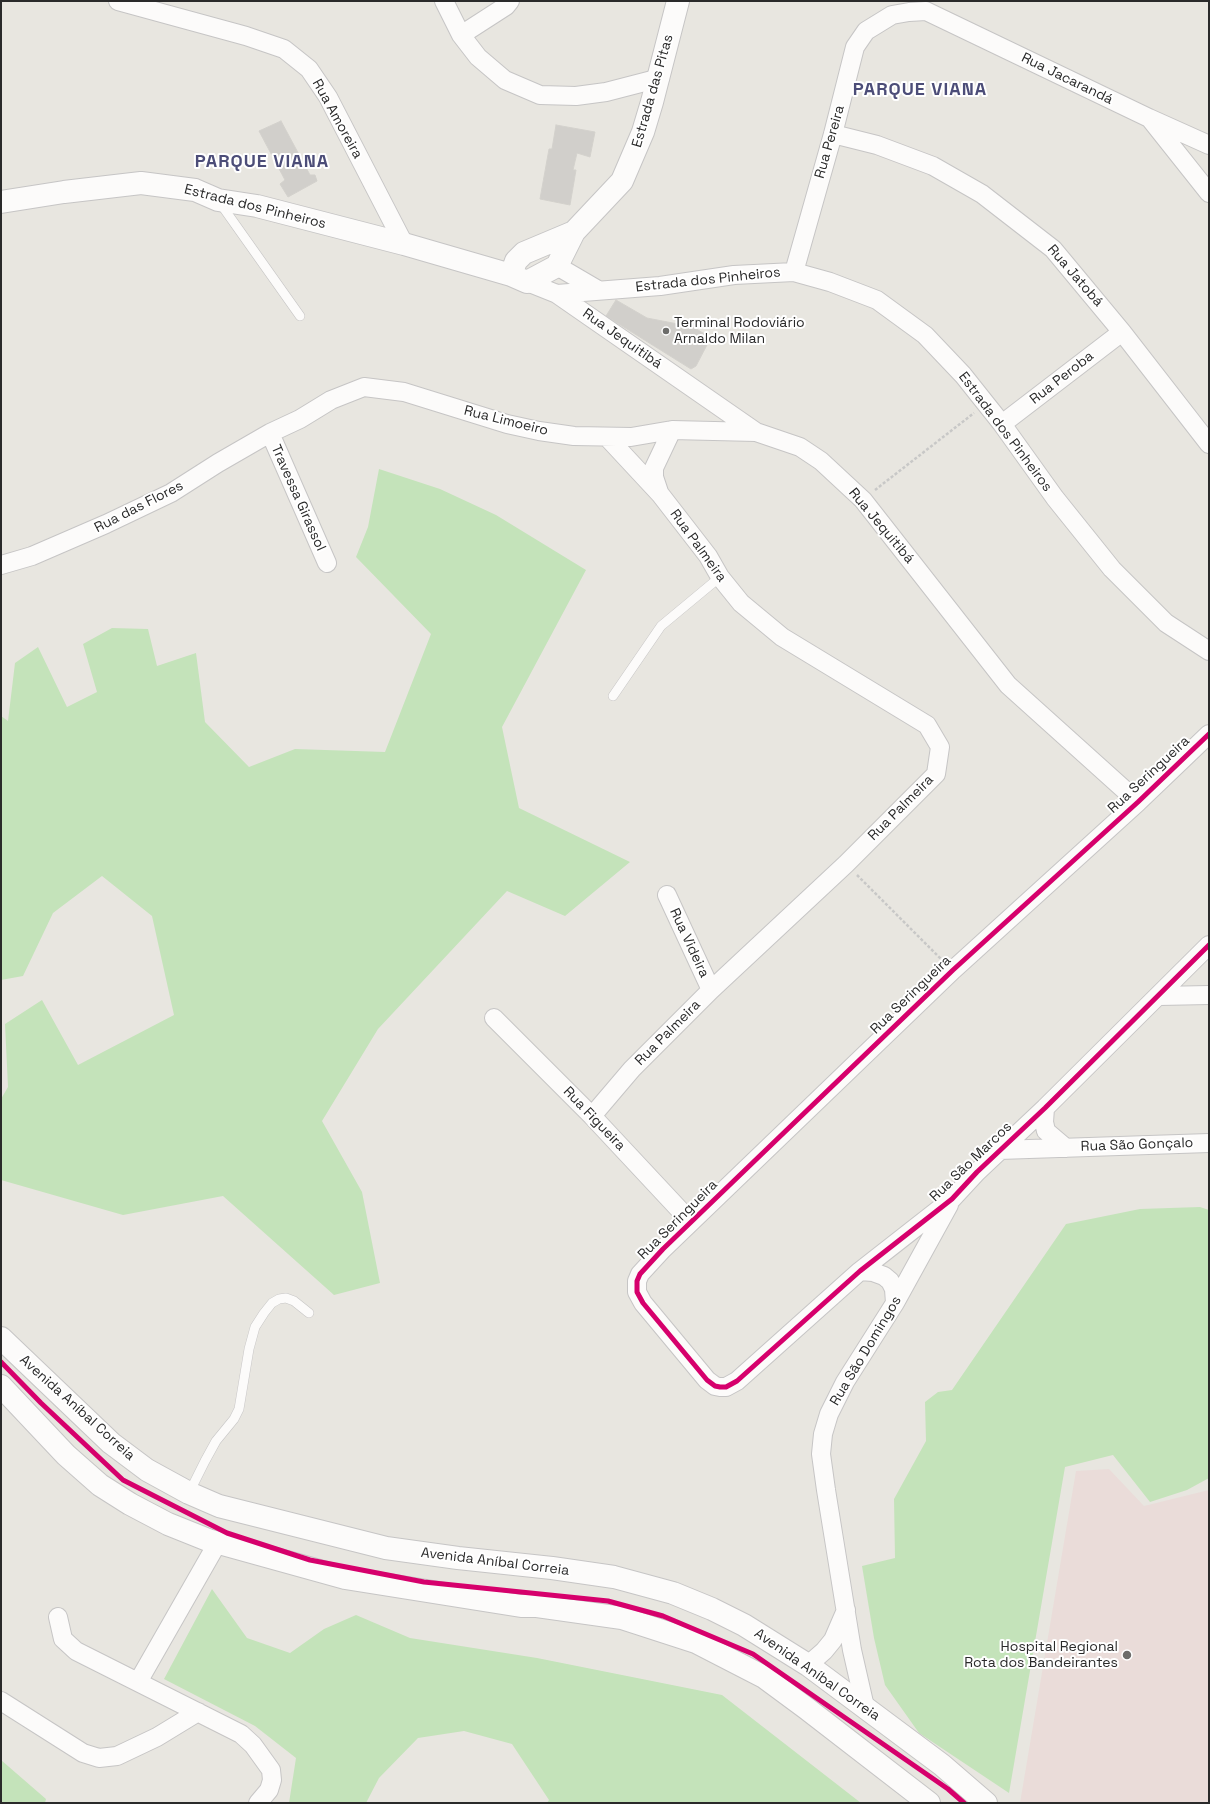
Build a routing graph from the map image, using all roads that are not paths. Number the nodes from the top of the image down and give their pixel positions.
1 (118, 1) edge
2 (444, 1) edge
3 (510, 1) edge
4 (678, 1) edge
5 (924, 6) edge
6 (461, 36) junction
7 (660, 78) junction
8 (1149, 118) junction
9 (833, 134) junction
10 (1209, 145) edge
11 (1209, 193) edge
12 (218, 200) junction
13 (1, 202) edge
14 (574, 232) junction
15 (404, 244) junction
16 (524, 253) junction
17 (557, 266) junction
18 (482, 267) junction
19 (794, 272) junction
20 (519, 279) junction
21 (598, 290) junction
22 (557, 294) junction
23 (300, 316) dead end
24 (1122, 332) junction
25 (1002, 424) junction
26 (672, 430) junction
27 (756, 432) junction
28 (270, 433) junction
29 (608, 437) junction
30 (1209, 444) edge
31 (660, 494) junction
32 (327, 563) dead end
33 (1, 565) edge
34 (720, 577) junction
35 (1209, 651) edge
36 (614, 696) dead end
37 (1209, 734) edge
38 (1138, 802) junction
39 (667, 895) dead end
40 (1209, 945) edge
41 (711, 990) junction
42 (1209, 995) edge
43 (1159, 996) junction
44 (494, 1018) dead end
45 (1045, 1108) junction
46 (592, 1116) junction
47 (1209, 1143) edge
48 (1066, 1148) junction
49 (999, 1150) junction
50 (952, 1199) junction
51 (692, 1222) junction
52 (860, 1271) junction
53 (895, 1303) junction
54 (309, 1313) dead end
55 (1, 1338) edge
56 (737, 1381) joint
57 (1, 1386) edge
58 (189, 1492) junction
59 (218, 1542) junction
60 (846, 1609) junction
61 (58, 1617) dead end
62 (808, 1665) junction
63 (138, 1682) junction
64 (1, 1701) edge
65 (865, 1707) junction
66 (198, 1712) junction
67 (258, 1803) edge
68 (929, 1803) edge
69 (986, 1803) edge

1 - 15 street, Rua Amoreira
2 - 6 street
3 - 6 street
4 - 7 main road, Estrada das Pitas
5 - 8 street, Rua Jacarandá
5 - 9 street, Rua Pereira
6 - 7 street
7 - 14 main road, Estrada das Pitas
8 - 10 street, Rua Jacarandá
8 - 11 street
9 - 19 street, Rua Pereira
9 - 24 street, Rua Jatobá
12 - 13 main road, Estrada dos Pinheiros
12 - 15 main road, Estrada dos Pinheiros
12 - 23 lane
14 - 16 main road, Estrada das Pitas
14 - 17 main road, Estrada das Pitas
15 - 18 main road, Estrada dos Pinheiros
16 - 17 main road
16 - 18 main road
16 - 20 main road
17 - 20 main road
17 - 21 street
18 - 20 main road, Estrada dos Pinheiros
19 - 21 street, Estrada dos Pinheiros
19 - 25 street, Estrada dos Pinheiros
20 - 22 street, Estrada dos Pinheiros
21 - 22 street, Estrada dos Pinheiros
22 - 27 street, Rua Jequitibá
24 - 25 street, Rua Peroba
24 - 30 street, Rua Jatobá
25 - 35 street, Estrada dos Pinheiros
26 - 27 street, Rua Limoeiro
26 - 29 street, Rua Limoeiro
26 - 31 street, Rua Palmeira
27 - 38 street, Rua Jequitibá
28 - 29 street, Rua Limoeiro
28 - 32 street, Travessa Girassol
28 - 33 street, Rua das Flores
29 - 31 street, Rua Palmeira
31 - 34 street, Rua Palmeira
34 - 36 lane
34 - 41 street, Rua Palmeira
37 - 38 street, Rua Seringueira
38 - 51 street, Rua Seringueira
39 - 41 street, Rua Videira
40 - 43 street, Rua São Marcos
41 - 46 street, Rua Palmeira
42 - 43 street
43 - 45 street, Rua São Marcos
44 - 46 street, Rua Figueira
45 - 48 street, Rua São Gonçalo
45 - 49 street, Rua São Marcos
46 - 51 street, Rua Figueira
47 - 48 street, Rua São Gonçalo
48 - 49 street, Rua São Gonçalo
49 - 50 street, Rua São Marcos
50 - 52 street, Rua São Marcos
50 - 53 street, Rua São Domingos
51 - 56 street, Rua Seringueira
52 - 53 street
52 - 56 street, Rua São Marcos
53 - 60 street, Rua São Domingos
54 - 58 lane
55 - 58 main road, Avenida Aníbal Correia
57 - 59 main road
58 - 62 main road, Avenida Aníbal Correia
59 - 63 street
59 - 68 main road
60 - 62 street
60 - 65 street, Rua São Domingos
61 - 63 street
62 - 65 main road, Avenida Aníbal Correia
63 - 66 street
64 - 66 street
65 - 69 main road, Avenida Aníbal Correia
66 - 67 street

